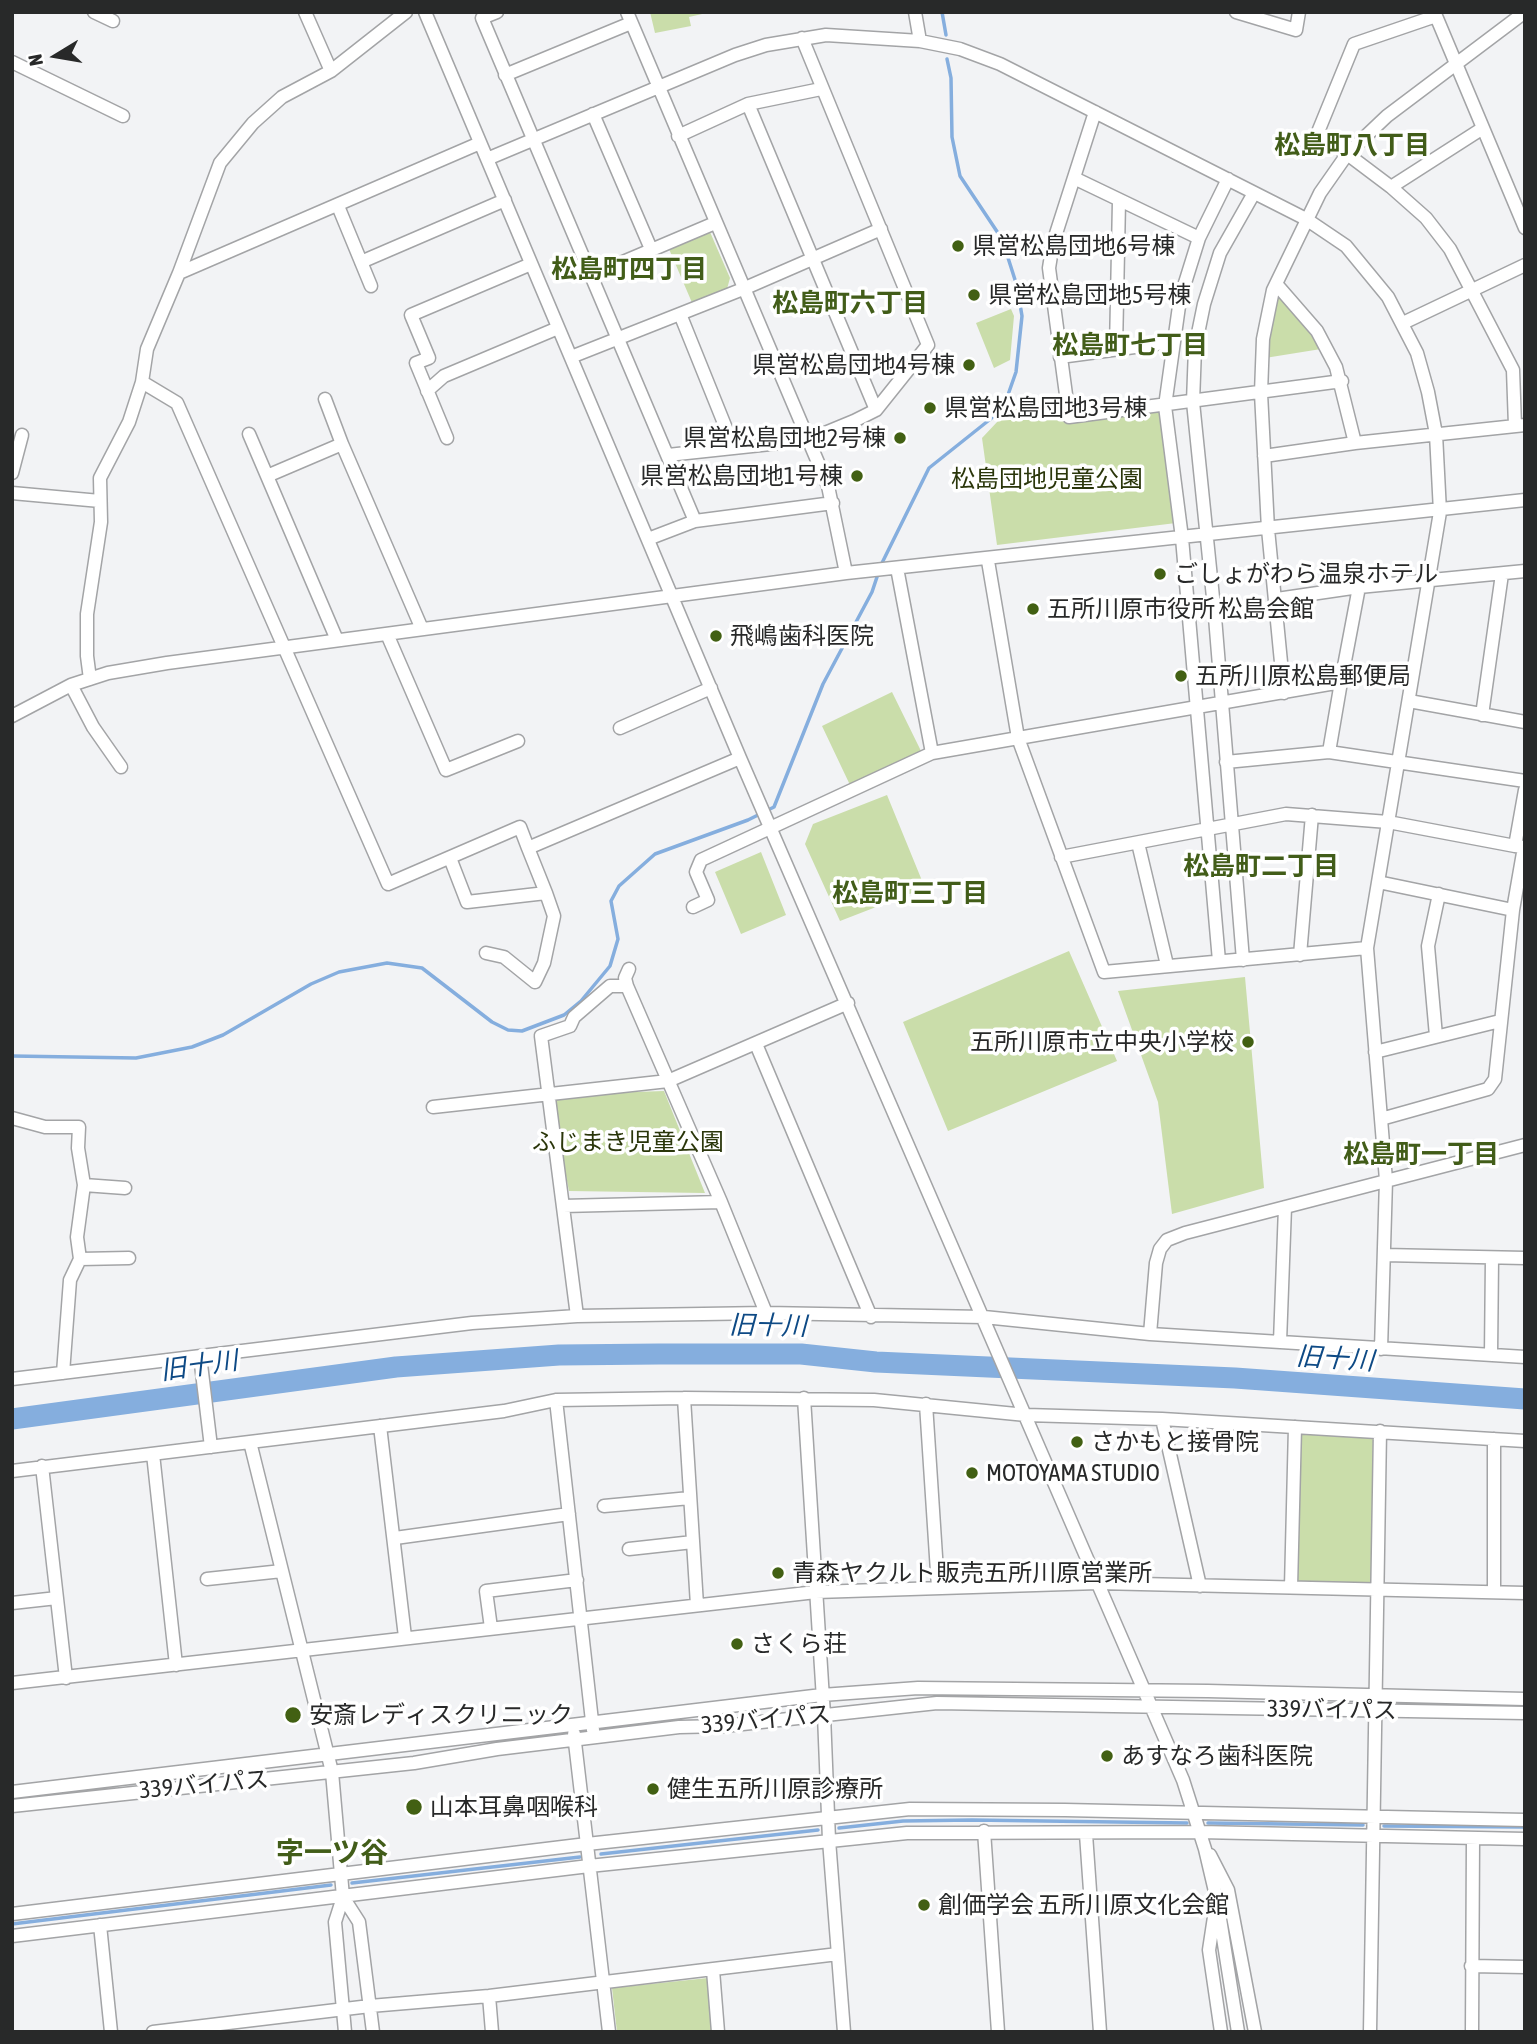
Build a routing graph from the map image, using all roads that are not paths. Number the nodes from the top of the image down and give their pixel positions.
1 (94, 12) edge
2 (305, 12) edge
3 (406, 12) edge
4 (425, 12) edge
5 (497, 12) edge
6 (915, 12) edge
7 (1236, 12) edge
8 (1299, 12) edge
9 (1525, 12) edge
10 (629, 18) edge
11 (113, 21) dead end
12 (802, 38) junction
13 (920, 41) junction
14 (12, 62) edge
15 (1455, 65) junction
16 (331, 71) junction
17 (505, 75) junction
18 (658, 87) junction
19 (821, 89) junction
20 (748, 104) junction
21 (1095, 112) junction
22 (593, 114) junction
23 (123, 116) dead end
24 (1483, 128) junction
25 (678, 136) junction
26 (531, 140) junction
27 (480, 143) junction
28 (1348, 153) junction
29 (487, 159) junction
30 (1074, 178) junction
31 (1228, 179) junction
32 (1391, 187) junction
33 (1254, 192) junction
34 (505, 200) junction
35 (1119, 201) junction
36 (338, 206) junction
37 (1306, 219) junction
38 (715, 223) junction
39 (1525, 228) edge
40 (881, 229) junction
41 (1199, 239) junction
42 (651, 249) junction
43 (812, 260) junction
44 (361, 262) junction
45 (531, 264) junction
46 (1525, 265) edge
47 (179, 273) junction
48 (590, 276) junction
49 (1277, 285) junction
50 (371, 286) dead end
51 (743, 289) junction
52 (1473, 290) junction
53 (1180, 299) junction
54 (1204, 304) junction
55 (680, 314) junction
56 (1403, 323) junction
57 (558, 328) junction
58 (617, 339) junction
59 (1172, 342) junction
60 (1116, 349) junction
61 (1060, 356) junction
62 (571, 357) junction
63 (1342, 381) junction
64 (142, 383) junction
65 (427, 391) junction
66 (1261, 394) junction
67 (325, 399) dead end
68 (1193, 402) junction
69 (1165, 406) junction
70 (876, 410) junction
71 (1520, 425) edge
72 (248, 434) dead end
73 (1436, 434) junction
74 (22, 436) dead end
75 (447, 438) dead end
76 (808, 440) junction
77 (1354, 443) junction
78 (342, 444) junction
79 (734, 448) junction
80 (668, 455) junction
81 (1264, 456) junction
82 (12, 473) edge
83 (267, 476) junction
84 (12, 493) edge
85 (1525, 500) edge
86 (100, 501) junction
87 (833, 503) junction
88 (1440, 512) junction
89 (695, 520) junction
90 (1268, 529) junction
91 (1206, 535) junction
92 (1181, 538) junction
93 (648, 539) junction
94 (988, 561) junction
95 (894, 569) junction
96 (1525, 571) edge
97 (846, 573) junction
98 (1502, 574) junction
99 (1429, 580) junction
100 (1359, 587) junction
101 (672, 596) junction
102 (1277, 599) junction
103 (422, 629) junction
104 (387, 634) junction
105 (337, 640) junction
106 (282, 647) junction
107 (90, 679) junction
108 (1341, 682) junction
109 (71, 685) junction
110 (711, 688) junction
111 (1284, 693) junction
112 (1409, 701) junction
113 (1221, 703) junction
114 (1194, 707) junction
115 (1482, 715) junction
116 (12, 716) edge
117 (1525, 722) edge
118 (620, 728) dead end
119 (1018, 738) junction
120 (517, 740) dead end
121 (1329, 752) junction
122 (932, 753) junction
123 (740, 758) junction
124 (1399, 761) junction
125 (1226, 762) junction
126 (121, 767) dead end
127 (1525, 781) edge
128 (1525, 790) edge
129 (1312, 815) junction
130 (1388, 822) junction
131 (771, 825) junction
132 (1232, 825) junction
133 (1207, 830) junction
134 (1138, 843) junction
135 (1515, 846) junction
136 (528, 848) junction
137 (1060, 857) junction
138 (450, 858) junction
139 (1378, 882) junction
140 (546, 893) junction
141 (1439, 894) junction
142 (693, 907) dead end
143 (1513, 910) junction
144 (1367, 948) junction
145 (486, 953) dead end
146 (1300, 955) junction
147 (1243, 960) junction
148 (1219, 961) junction
149 (1167, 965) junction
150 (629, 969) dead end
151 (627, 986) junction
152 (848, 1003) junction
153 (1500, 1021) junction
154 (1436, 1036) junction
155 (756, 1044) junction
156 (1375, 1052) junction
157 (668, 1081) junction
158 (550, 1095) junction
159 (433, 1107) dead end
160 (12, 1118) edge
161 (1381, 1119) junction
162 (1525, 1145) edge
163 (1385, 1180) junction
164 (84, 1185) junction
165 (125, 1188) dead end
166 (721, 1202) junction
167 (563, 1206) junction
168 (1284, 1207) junction
169 (1384, 1255) junction
170 (129, 1258) dead end
171 (1492, 1258) junction
172 (1525, 1258) edge
173 (79, 1259) junction
174 (766, 1313) junction
175 (577, 1316) junction
176 (870, 1317) junction
177 (986, 1322) junction
178 (1150, 1334) junction
179 (1280, 1342) junction
180 (1381, 1349) junction
181 (1491, 1355) junction
182 (1525, 1357) edge
183 (200, 1359) junction
184 (62, 1373) junction
185 (12, 1379) edge
186 (684, 1398) junction
187 (804, 1398) junction
188 (556, 1400) junction
189 (926, 1404) junction
190 (1026, 1415) junction
191 (1162, 1419) junction
192 (380, 1426) junction
193 (1295, 1427) junction
194 (1380, 1431) junction
195 (1494, 1439) junction
196 (1525, 1441) edge
197 (250, 1442) junction
198 (211, 1447) junction
199 (153, 1454) junction
200 (42, 1466) junction
201 (12, 1471) edge
202 (690, 1498) junction
203 (604, 1506) dead end
204 (569, 1514) junction
205 (395, 1538) junction
206 (693, 1542) junction
207 (629, 1549) dead end
208 (282, 1571) junction
209 (207, 1579) dead end
210 (576, 1580) junction
211 (1098, 1583) junction
212 (1200, 1586) junction
213 (938, 1587) junction
214 (1291, 1587) junction
215 (1377, 1589) junction
216 (1494, 1591) junction
217 (816, 1592) junction
218 (1525, 1593) edge
219 (57, 1598) junction
220 (12, 1603) edge
221 (697, 1605) junction
222 (580, 1618) junction
223 (491, 1628) junction
224 (405, 1637) junction
225 (301, 1650) junction
226 (176, 1665) junction
227 (66, 1678) junction
228 (12, 1683) edge
229 (1144, 1691) junction
230 (822, 1695) junction
231 (1525, 1699) edge
232 (1374, 1703) junction
233 (1152, 1707) junction
234 (1525, 1713) edge
235 (824, 1715) junction
236 (594, 1731) junction
237 (574, 1733) junction
238 (328, 1754) junction
239 (332, 1772) junction
240 (12, 1792) edge
241 (12, 1806) edge
242 (1195, 1815) junction
243 (828, 1818) junction
244 (1374, 1818) junction
245 (1525, 1820) edge
246 (984, 1831) junction
247 (1200, 1832) junction
248 (1086, 1834) junction
249 (1373, 1835) junction
250 (1473, 1839) junction
251 (1525, 1839) edge
252 (829, 1840) junction
253 (587, 1844) junction
254 (1205, 1849) junction
255 (589, 1866) junction
256 (341, 1875) junction
257 (342, 1897) junction
258 (1217, 1900) junction
259 (12, 1914) edge
260 (100, 1925) junction
261 (12, 1936) edge
262 (838, 1954) junction
263 (1471, 1966) junction
264 (1525, 1968) edge
265 (713, 1970) junction
266 (603, 1983) junction
267 (489, 1996) junction
268 (370, 2006) junction
269 (343, 2009) junction
270 (225, 2028) edge
271 (111, 2032) edge
272 (153, 2032) edge
273 (345, 2032) edge
274 (373, 2032) edge
275 (492, 2032) edge
276 (609, 2032) edge
277 (718, 2032) edge
278 (844, 2032) edge
279 (998, 2032) edge
280 (1100, 2032) edge
281 (1221, 2032) edge
282 (1238, 2032) edge
283 (1255, 2032) edge
284 (1370, 2032) edge
285 (1472, 2032) edge

1 - 11 street
2 - 16 street
3 - 16 street
4 - 27 street
5 - 17 street
6 - 13 street
7 - 8 street
9 - 15 street
10 - 17 street
10 - 18 street
12 - 13 street
12 - 18 street
12 - 19 street
13 - 21 street
14 - 23 street
15 - 24 street
15 - 28 street
15 - 28 street
16 - 47 street
17 - 26 street
18 - 22 street
18 - 25 street
19 - 20 street
19 - 40 street
20 - 25 street
20 - 43 street
21 - 30 street
21 - 31 street
22 - 26 street
22 - 42 street
24 - 32 street
24 - 39 street
25 - 38 street
26 - 29 street
26 - 48 street
27 - 29 street
27 - 36 street
28 - 32 street
28 - 37 street
29 - 34 street
30 - 35 street
30 - 61 street
31 - 33 street
31 - 41 street
32 - 52 street
33 - 37 street
33 - 54 street
34 - 44 street
34 - 45 street
35 - 41 street
35 - 60 street
36 - 44 street
36 - 47 street
37 - 49 street
37 - 56 street
38 - 42 street
38 - 51 street
40 - 43 street
40 - 70 street
41 - 53 street
42 - 48 street
43 - 51 street
43 - 70 street
44 - 50 street
45 - 57 street
45 - 65 street
46 - 52 street
47 - 64 street
48 - 58 street
49 - 63 street
49 - 66 street
51 - 55 street
51 - 76 street
52 - 56 street
52 - 71 street
53 - 54 street
53 - 59 street
54 - 68 street
55 - 58 street
55 - 79 street
56 - 73 street
57 - 62 street
57 - 65 street
58 - 62 street
58 - 80 street
59 - 60 street
59 - 69 street
60 - 61 street
61 - 69 street
62 - 93 street
63 - 66 street
63 - 77 street
64 - 86 street
64 - 106 street
65 - 75 street
66 - 68 street
66 - 81 street
67 - 78 street
68 - 69 street
68 - 91 street
69 - 92 street
70 - 76 street
71 - 73 street
72 - 83 street
73 - 77 street
73 - 88 street
74 - 82 street
76 - 79 street
76 - 87 street
77 - 81 street
78 - 83 street
78 - 103 street
79 - 80 street
80 - 89 street
81 - 90 street
83 - 105 street
84 - 86 street
85 - 88 street
86 - 107 street
87 - 89 street
87 - 97 street
88 - 90 street
88 - 99 street
89 - 93 street
90 - 91 street
90 - 102 street
91 - 92 street
91 - 113 street
92 - 94 street
92 - 114 street
93 - 101 street
94 - 95 street
94 - 119 street
95 - 97 street
95 - 122 street
96 - 98 street
97 - 101 street
98 - 99 street
98 - 115 street
99 - 100 street
99 - 112 street
100 - 102 street
100 - 108 street
101 - 103 street
101 - 110 street
102 - 111 street
103 - 104 street
104 - 105 street
104 - 120 street
105 - 106 street
106 - 107 street
106 - 138 street
107 - 109 street
108 - 111 street
108 - 121 street
109 - 116 street
109 - 126 street
110 - 118 street
110 - 123 street
111 - 113 street
112 - 115 street
112 - 124 street
113 - 114 street
113 - 125 street
114 - 119 street
114 - 133 street
115 - 117 street
119 - 122 street
119 - 137 street
121 - 124 street
121 - 125 street
122 - 131 street
123 - 131 street
123 - 136 street
124 - 127 street
124 - 130 street
125 - 132 street
128 - 135 street
129 - 130 street
129 - 132 street
129 - 146 street
130 - 135 street
130 - 139 street
131 - 142 street
131 - 152 street
132 - 133 street
132 - 147 street
133 - 134 street
133 - 148 street
134 - 137 street
134 - 149 street
135 - 143 street
136 - 138 street
136 - 140 street
137 - 149 street
138 - 140 street
139 - 141 street
139 - 144 street
140 - 145 street
141 - 143 street
141 - 154 street
143 - 153 street
144 - 146 street
144 - 156 street
146 - 147 street
147 - 148 street
148 - 149 street
150 - 151 street
151 - 157 street
151 - 158 street
152 - 155 street
152 - 177 street
153 - 154 street
153 - 161 street
154 - 156 street
155 - 157 street
155 - 176 street
156 - 161 street
157 - 158 street
157 - 166 street
158 - 159 street
158 - 167 street
160 - 164 street
161 - 163 street
162 - 163 street
163 - 168 street
163 - 169 street
164 - 165 street
164 - 173 street
166 - 167 street
166 - 174 street
167 - 175 street
168 - 178 street
168 - 179 street
169 - 171 street
169 - 180 street
170 - 173 street
171 - 172 street
171 - 181 street
173 - 184 street
174 - 175 street
174 - 176 street
175 - 183 street
176 - 177 street
177 - 178 street
177 - 190 street
178 - 179 street
179 - 180 street
180 - 181 street
181 - 182 street
183 - 184 street
183 - 198 street
184 - 185 street
186 - 187 street
186 - 188 street
186 - 202 street
187 - 189 street
187 - 217 street
188 - 192 street
188 - 204 street
189 - 190 street
189 - 213 street
190 - 191 street
190 - 211 street
191 - 193 street
191 - 212 street
192 - 197 street
192 - 205 street
193 - 194 street
193 - 214 street
194 - 195 street
194 - 215 street
195 - 196 street
195 - 216 street
197 - 198 street
197 - 208 street
198 - 199 street
199 - 200 street
199 - 226 street
200 - 201 street
200 - 219 street
202 - 203 street
202 - 206 street
204 - 205 street
204 - 210 street
205 - 224 street
206 - 207 street
206 - 221 street
208 - 209 street
208 - 225 street
210 - 222 street
210 - 223 street
211 - 212 street
211 - 213 street
211 - 229 street
212 - 214 street
213 - 217 street
214 - 215 street
215 - 216 street
215 - 232 street
216 - 218 street
217 - 221 street
217 - 230 street
219 - 220 street
219 - 227 street
221 - 222 street
222 - 223 street
222 - 236 street
223 - 224 street
224 - 225 street
225 - 226 street
225 - 238 street
226 - 227 street
227 - 228 street
229 - 230 street
229 - 232 street
229 - 233 street
230 - 235 street
230 - 236 street
231 - 232 street
232 - 233 street, 339バイパス
232 - 234 street, 339バイパス
232 - 244 street
233 - 235 street, 339バイパス
233 - 242 street
235 - 236 street, 339バイパス
235 - 243 street
236 - 237 street
237 - 238 street
237 - 239 street, 339バイパス
237 - 253 street
238 - 239 street
238 - 240 street
239 - 241 street, 339バイパス
239 - 256 street
242 - 243 street
242 - 244 street
242 - 247 street
243 - 252 street
243 - 253 street
244 - 245 street
244 - 249 street
246 - 248 street
246 - 252 street
246 - 279 street
247 - 248 street
247 - 249 street
247 - 254 street
248 - 280 street
249 - 250 street
249 - 284 street
250 - 251 street
250 - 263 street
252 - 255 street
252 - 262 street
253 - 255 street
253 - 256 street
254 - 258 street
254 - 283 street
255 - 257 street
255 - 266 street
256 - 257 street
256 - 259 street
257 - 260 street
257 - 268 street
257 - 269 street
258 - 281 street
258 - 282 street
260 - 261 street
260 - 271 street
262 - 265 street
262 - 278 street
263 - 264 street
263 - 285 street
265 - 266 street
265 - 277 street
266 - 267 street
266 - 276 street
267 - 268 street
267 - 275 street
268 - 269 street
268 - 274 street
269 - 270 street
269 - 273 street
270 - 272 street

